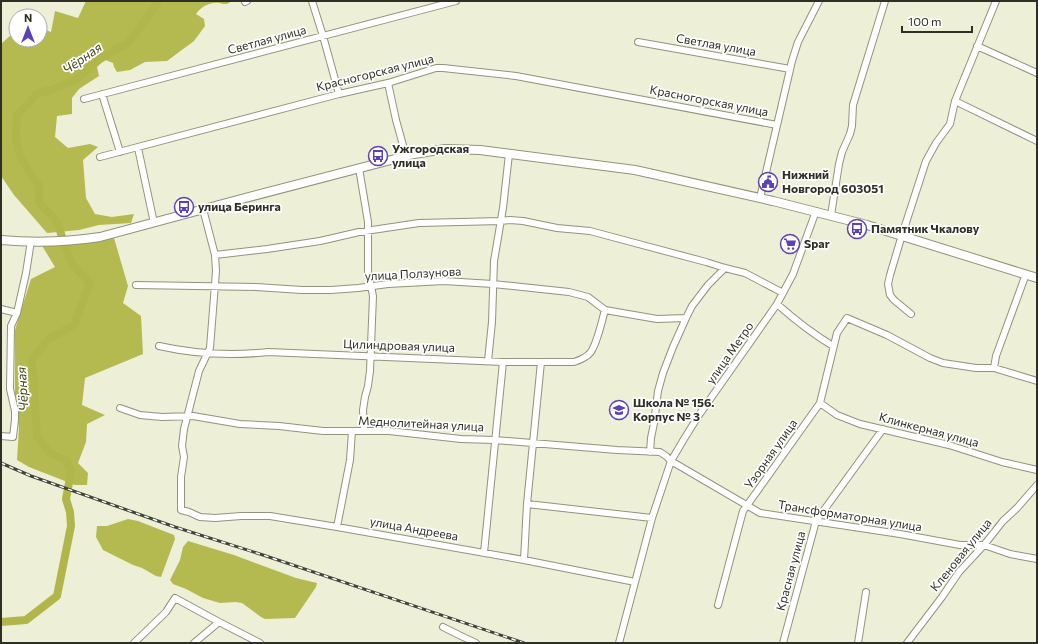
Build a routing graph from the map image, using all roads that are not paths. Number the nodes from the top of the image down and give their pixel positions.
1 (312, 1) edge
2 (456, 1) edge
3 (819, 1) edge
4 (885, 1) edge
5 (996, 1) edge
6 (323, 36) junction
7 (638, 42) dead end
8 (977, 46) junction
9 (790, 69) junction
10 (1037, 73) edge
11 (388, 83) junction
12 (102, 94) junction
13 (339, 94) junction
14 (84, 99) dead end
15 (955, 101) junction
16 (777, 125) junction
17 (1037, 141) edge
18 (138, 148) junction
19 (120, 152) junction
20 (509, 154) junction
21 (406, 156) junction
22 (100, 157) dead end
23 (359, 168) junction
24 (760, 198) junction
25 (203, 209) junction
26 (816, 211) junction
27 (831, 215) junction
28 (501, 221) junction
29 (154, 223) junction
30 (369, 231) junction
31 (902, 235) junction
32 (1, 240) edge
33 (31, 241) junction
34 (215, 255) junction
35 (725, 268) junction
36 (1026, 274) junction
37 (1037, 278) edge
38 (493, 284) junction
39 (136, 285) dead end
40 (371, 286) junction
41 (214, 287) junction
42 (783, 293) junction
43 (777, 304) junction
44 (1, 309) edge
45 (606, 310) junction
46 (17, 313) junction
47 (911, 314) dead end
48 (686, 318) junction
49 (159, 346) dead end
50 (833, 346) junction
51 (208, 353) junction
52 (371, 356) junction
53 (488, 361) junction
54 (503, 362) junction
55 (541, 362) junction
56 (994, 368) junction
57 (1037, 381) edge
58 (820, 403) junction
59 (120, 408) dead end
60 (188, 416) junction
61 (883, 429) junction
62 (352, 431) junction
63 (364, 431) junction
64 (1, 436) edge
65 (495, 440) junction
66 (533, 442) junction
67 (650, 452) junction
68 (671, 461) junction
69 (1037, 470) edge
70 (1037, 486) edge
71 (527, 504) junction
72 (747, 506) junction
73 (652, 518) junction
74 (816, 522) junction
75 (337, 527) junction
76 (984, 545) junction
77 (484, 553) junction
78 (1037, 559) edge
79 (524, 560) junction
80 (635, 582) junction
81 (866, 592) dead end
82 (718, 605) dead end
83 (219, 622) junction
84 (444, 627) dead end
85 (134, 643) edge
86 (194, 643) edge
87 (258, 643) edge
88 (476, 643) edge
89 (619, 643) edge
90 (783, 643) edge
91 (858, 643) edge
92 (907, 643) edge

1 - 6 street
2 - 6 street, Светлая улица
3 - 9 street
4 - 27 street
5 - 8 street
6 - 12 street, Светлая улица
6 - 13 street
7 - 9 street, Светлая улица
8 - 10 street
8 - 15 street
9 - 16 street
11 - 13 street, Красногорская улица
11 - 16 street, Красногорская улица
11 - 21 street
12 - 14 street, Светлая улица
12 - 19 street
13 - 18 street, Красногорская улица
15 - 17 street
15 - 31 street
16 - 24 street
18 - 19 street, Красногорская улица
18 - 29 street
19 - 22 street, Красногорская улица
20 - 21 main road
20 - 24 main road
20 - 28 street
21 - 23 main road
23 - 25 main road
23 - 30 street
24 - 26 main road
25 - 29 main road
25 - 34 street
26 - 27 main road
26 - 42 street, улица Метро
27 - 31 main road
28 - 30 street
28 - 35 street
28 - 38 street
29 - 33 main road
30 - 34 street
30 - 40 street
31 - 36 main road
31 - 47 street
32 - 33 main road
33 - 46 street
34 - 41 street
35 - 42 street
35 - 48 street
36 - 37 main road
36 - 56 street
38 - 40 street, улица Ползунова
38 - 45 street, улица Ползунова
38 - 53 street
39 - 41 street, улица Ползунова
40 - 41 street, улица Ползунова
40 - 52 street
41 - 51 street
42 - 43 street, улица Метро
43 - 50 street
43 - 68 street, улица Метро
44 - 46 street
45 - 48 street, улица Ползунова
45 - 55 street, Цилиндровая улица
46 - 64 street
48 - 67 street
49 - 51 street, Цилиндровая улица
50 - 56 street, Узорная улица
50 - 58 street, Узорная улица
51 - 52 street, Цилиндровая улица
51 - 60 street
52 - 53 street, Цилиндровая улица
52 - 63 street
53 - 54 street, Цилиндровая улица
54 - 55 street, Цилиндровая улица
54 - 65 street
55 - 66 street
56 - 57 street
58 - 61 street, Клинкерная улица
58 - 72 street, Узорная улица
59 - 60 street, Меднолитейная улица
60 - 62 street, Меднолитейная улица
60 - 75 street, улица Андреева
61 - 69 street, Клинкерная улица
61 - 74 street, Красная улица
62 - 63 street, Меднолитейная улица
62 - 75 street
63 - 65 street, Меднолитейная улица
65 - 66 street, Меднолитейная улица
65 - 77 street
66 - 67 street, Меднолитейная улица
66 - 71 street
67 - 68 street, Меднолитейная улица
68 - 72 street, Трансформаторная улица
68 - 73 street, улица Метро
70 - 76 street, Кленовая улица
71 - 73 street
71 - 79 street
72 - 74 street, Трансформаторная улица
72 - 82 street, Узорная улица
73 - 80 street, улица Метро
74 - 76 street, Трансформаторная улица
74 - 90 street, Красная улица
75 - 77 street, улица Андреева
76 - 78 street, Трансформаторная улица
76 - 92 street, Кленовая улица
77 - 79 street, улица Андреева
79 - 80 street, улица Андреева
80 - 89 street, улица Метро
81 - 91 street
83 - 85 street
83 - 86 street
83 - 87 street
84 - 88 street

